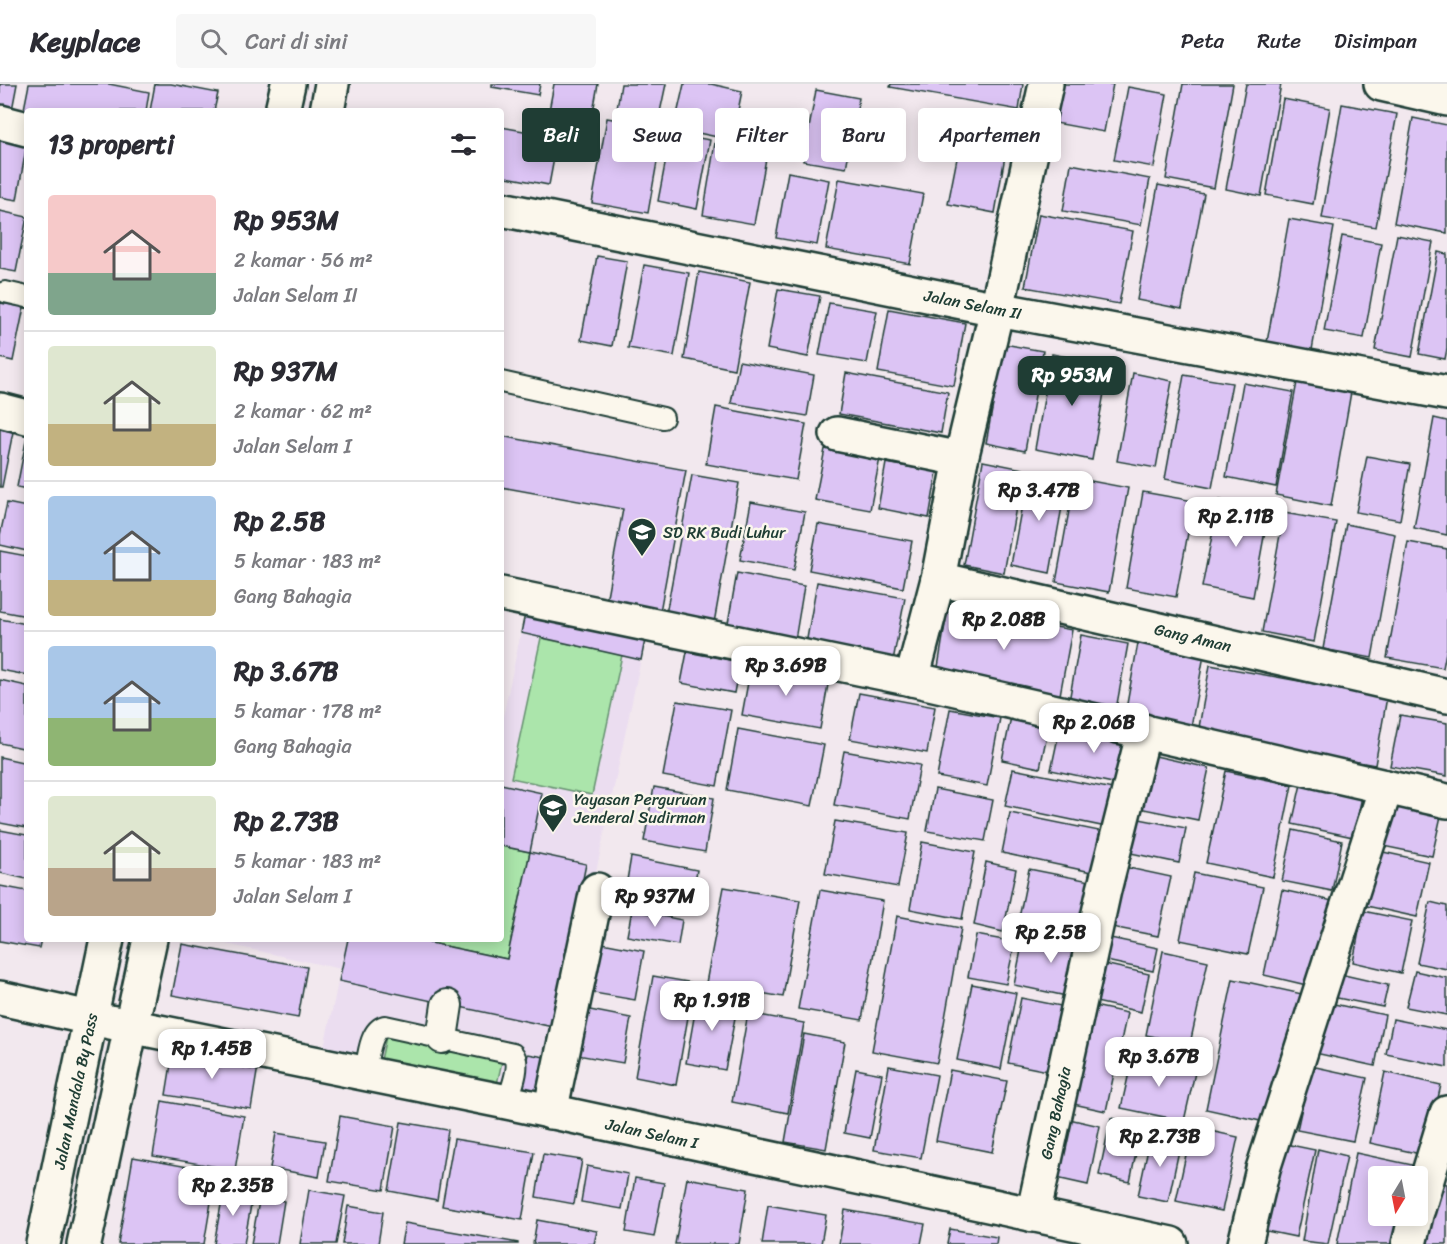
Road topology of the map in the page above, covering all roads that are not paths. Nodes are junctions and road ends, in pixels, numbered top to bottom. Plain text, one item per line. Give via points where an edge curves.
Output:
1 (288, 84) edge
2 (332, 84) edge
3 (1046, 84) edge
4 (1381, 84) edge
5 (1447, 99) edge
6 (283, 108) edge
7 (328, 108) edge
8 (0, 122) edge
9 (24, 128) edge
10 (504, 210) edge
11 (5, 292) dead end
12 (24, 296) edge
13 (997, 309) junction
14 (504, 383) edge
15 (1447, 393) edge
16 (0, 410) edge
17 (24, 416) edge
18 (663, 418) dead end
19 (837, 434) dead end
20 (961, 459) junction
21 (938, 579) junction
22 (504, 595) edge
23 (912, 679) junction
24 (1447, 696) edge
25 (1144, 731) junction
26 (1386, 787) junction
27 (1447, 801) edge
28 (597, 890) dead end
29 (106, 942) edge
30 (149, 942) edge
31 (0, 998) edge
32 (447, 1005) dead end
33 (90, 1018) junction
34 (131, 1027) junction
35 (442, 1038) junction
36 (364, 1073) junction
37 (507, 1102) junction
38 (550, 1112) junction
39 (1447, 1113) edge
40 (1428, 1176) edge
41 (1033, 1215) junction
42 (1413, 1226) edge
43 (43, 1244) edge
44 (84, 1244) edge
45 (1172, 1244) edge
46 (1245, 1244) edge
47 (1409, 1244) edge

1 - 6 street
2 - 7 street
3 - 13 street
4 - 5 street
8 - 9 street
10 - 13 street, Jalan Selam II
11 - 12 lane
13 - 15 street, Jalan Selam II
13 - 20 street
14 - 18 lane
16 - 17 street
19 - 20 street
20 - 21 street
21 - 23 street
21 - 24 street, Gang Aman
22 - 23 street
23 - 25 street
25 - 26 street
25 - 41 street, Gang Bahagia via 1104,890
26 - 27 street
26 - 46 street via 1263,1168
28 - 38 street
29 - 33 street, Jalan Mandala By Pass
30 - 34 street
31 - 33 street, Jalan Selam I
32 - 35 street
33 - 34 street, Jalan Selam I
33 - 43 street, Jalan Mandala By Pass
34 - 36 street, Jalan Selam I
34 - 44 street
35 - 36 lane via 380,1027 374,1033
35 - 37 lane via 513,1054 517,1065
36 - 37 street, Jalan Selam I
37 - 38 street, Jalan Selam I
38 - 41 street, Jalan Selam I
39 - 40 street
41 - 45 street, Jalan Selam I
42 - 47 street

